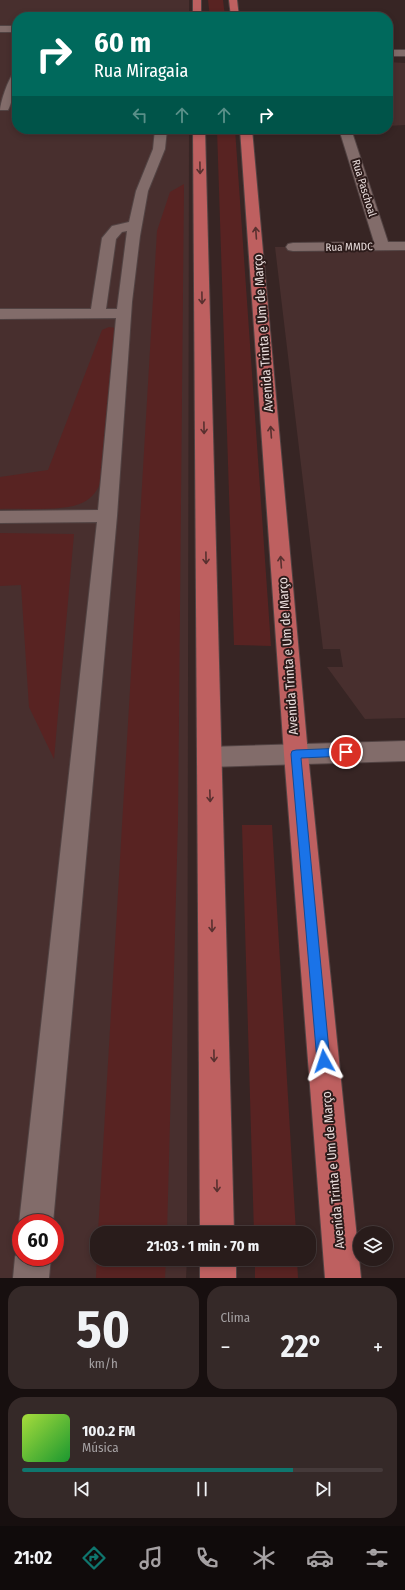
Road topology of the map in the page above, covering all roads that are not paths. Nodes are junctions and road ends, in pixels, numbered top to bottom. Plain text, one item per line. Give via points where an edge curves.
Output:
1 (197, 0) edge
2 (233, 0) edge
3 (197, 12) edge
4 (234, 12) edge
5 (0, 29) edge
6 (12, 29) edge
7 (393, 53) edge
8 (405, 53) edge
9 (12, 85) edge
10 (2, 108) edge
11 (160, 134) edge
12 (199, 134) edge
13 (246, 134) edge
14 (347, 134) edge
15 (135, 226) junction
16 (382, 246) junction
17 (405, 246) edge
18 (294, 247) dead end
19 (98, 313) junction
20 (0, 314) edge
21 (124, 314) junction
22 (107, 516) junction
23 (0, 517) edge
24 (405, 750) edge
25 (296, 754) junction
26 (209, 757) junction
27 (37, 1214) edge
28 (217, 1226) edge
29 (32, 1266) edge
30 (218, 1266) edge
31 (31, 1278) edge
32 (218, 1278) edge
33 (343, 1278) edge

1 - 3 main road
2 - 4 main road
5 - 6 street
7 - 8 street
9 - 10 street
11 - 15 street via 159,149 142,191
12 -> 26 main road
25 -> 13 main road, Avenida Trinta e Um de Março
14 - 16 street, Rua Paschoal
15 - 19 street via 117,229 108,238
15 - 21 street
16 - 17 street, Rua MMDC
16 - 18 street, Rua MMDC
19 - 20 street
19 - 21 street
21 - 22 street
22 - 23 street
22 - 27 street
24 - 25 street
25 - 26 street
25 - 33 main road, Avenida Trinta e Um de Março
26 -> 28 main road
29 - 31 street
30 - 32 main road

